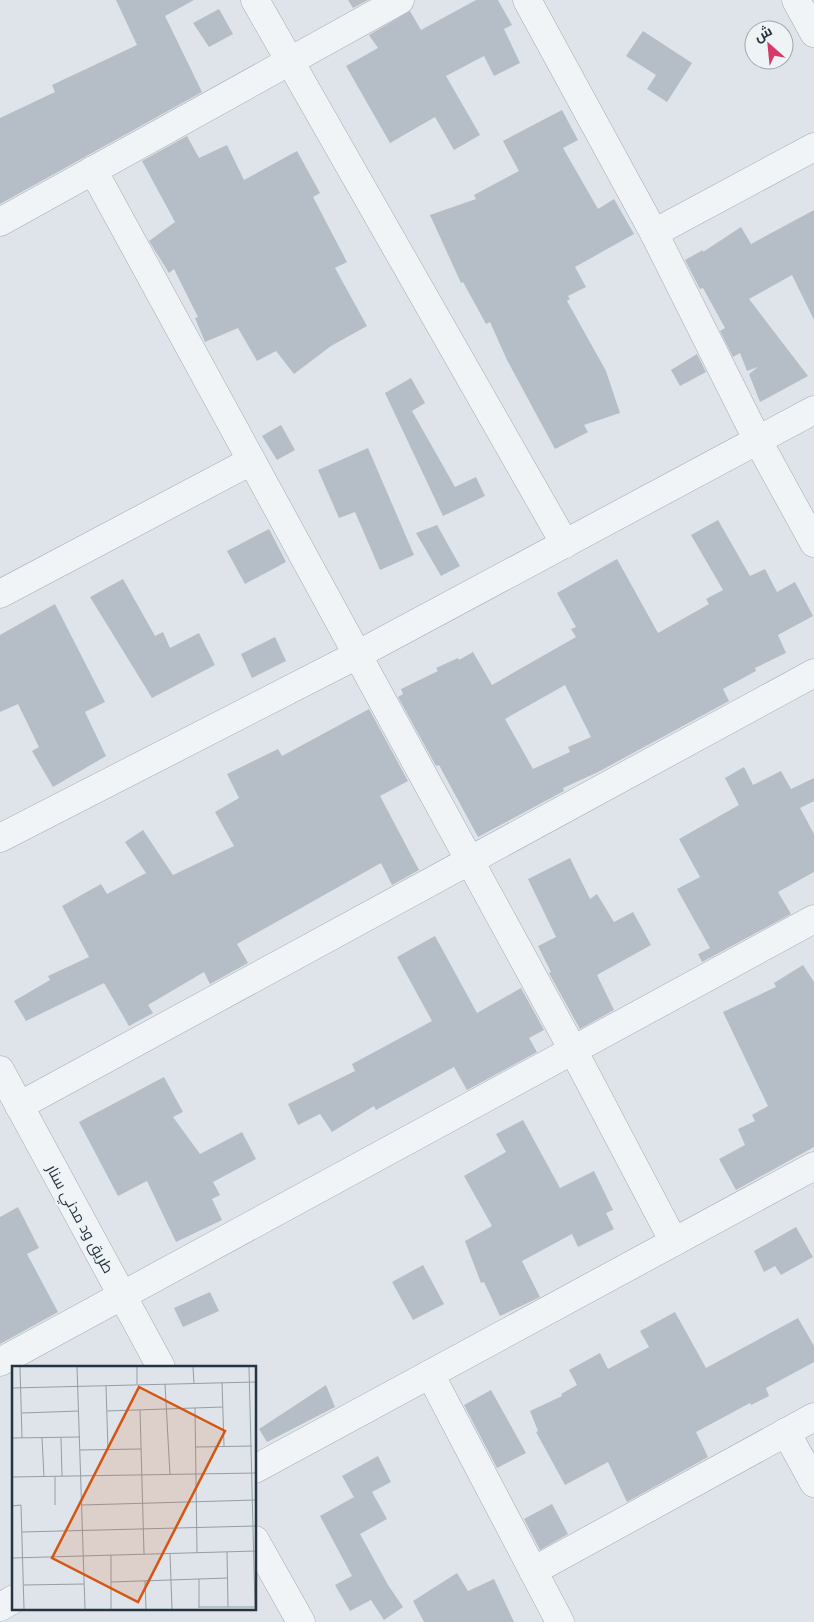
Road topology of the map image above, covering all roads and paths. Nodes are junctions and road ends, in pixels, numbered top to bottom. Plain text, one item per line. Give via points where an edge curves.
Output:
1 (255, 0) edge
2 (400, 0) edge
3 (527, 0) edge
4 (796, 0) edge
5 (814, 33) edge
6 (290, 60) junction
7 (814, 147) edge
8 (93, 170) junction
9 (0, 222) edge
10 (654, 233) junction
11 (814, 410) edge
12 (758, 441) junction
13 (251, 461) junction
14 (814, 543) edge
15 (565, 544) junction
16 (1, 592) edge
17 (357, 655) junction
18 (814, 673) edge
19 (0, 838) edge
20 (468, 861) junction
21 (814, 919) edge
22 (573, 1050) junction
23 (0, 1070) edge
24 (19, 1106) junction
25 (814, 1166) edge
26 (674, 1242) junction
27 (122, 1295) junction
28 (0, 1362) edge
29 (160, 1366) edge
30 (430, 1374) junction
31 (814, 1416) edge
32 (786, 1432) junction
33 (256, 1468) edge
34 (814, 1483) edge
35 (256, 1542) edge
36 (533, 1571) junction
37 (12, 1600) edge
38 (0, 1607) edge
39 (301, 1622) edge
40 (560, 1622) edge

1 - 6 street
2 - 6 street
3 - 10 street
4 - 5 street
6 - 8 street
6 - 15 street
7 - 10 street
8 - 9 street
8 - 13 street
10 - 12 street
11 - 12 street
12 - 14 street
12 - 15 street
13 - 16 street
13 - 17 street
15 - 17 street
17 - 19 street
17 - 20 street
18 - 20 street
20 - 22 street
20 - 24 street
21 - 22 street
22 - 26 street
22 - 27 street
23 - 24 street, طريق ود مدني سنار
24 - 27 street, طريق ود مدني سنار
25 - 26 street
26 - 30 street
27 - 28 street
27 - 29 street, طريق ود مدني سنار
30 - 33 street
30 - 36 street
31 - 32 street
32 - 34 street
32 - 36 street
35 - 39 street
36 - 40 street
37 - 38 street

